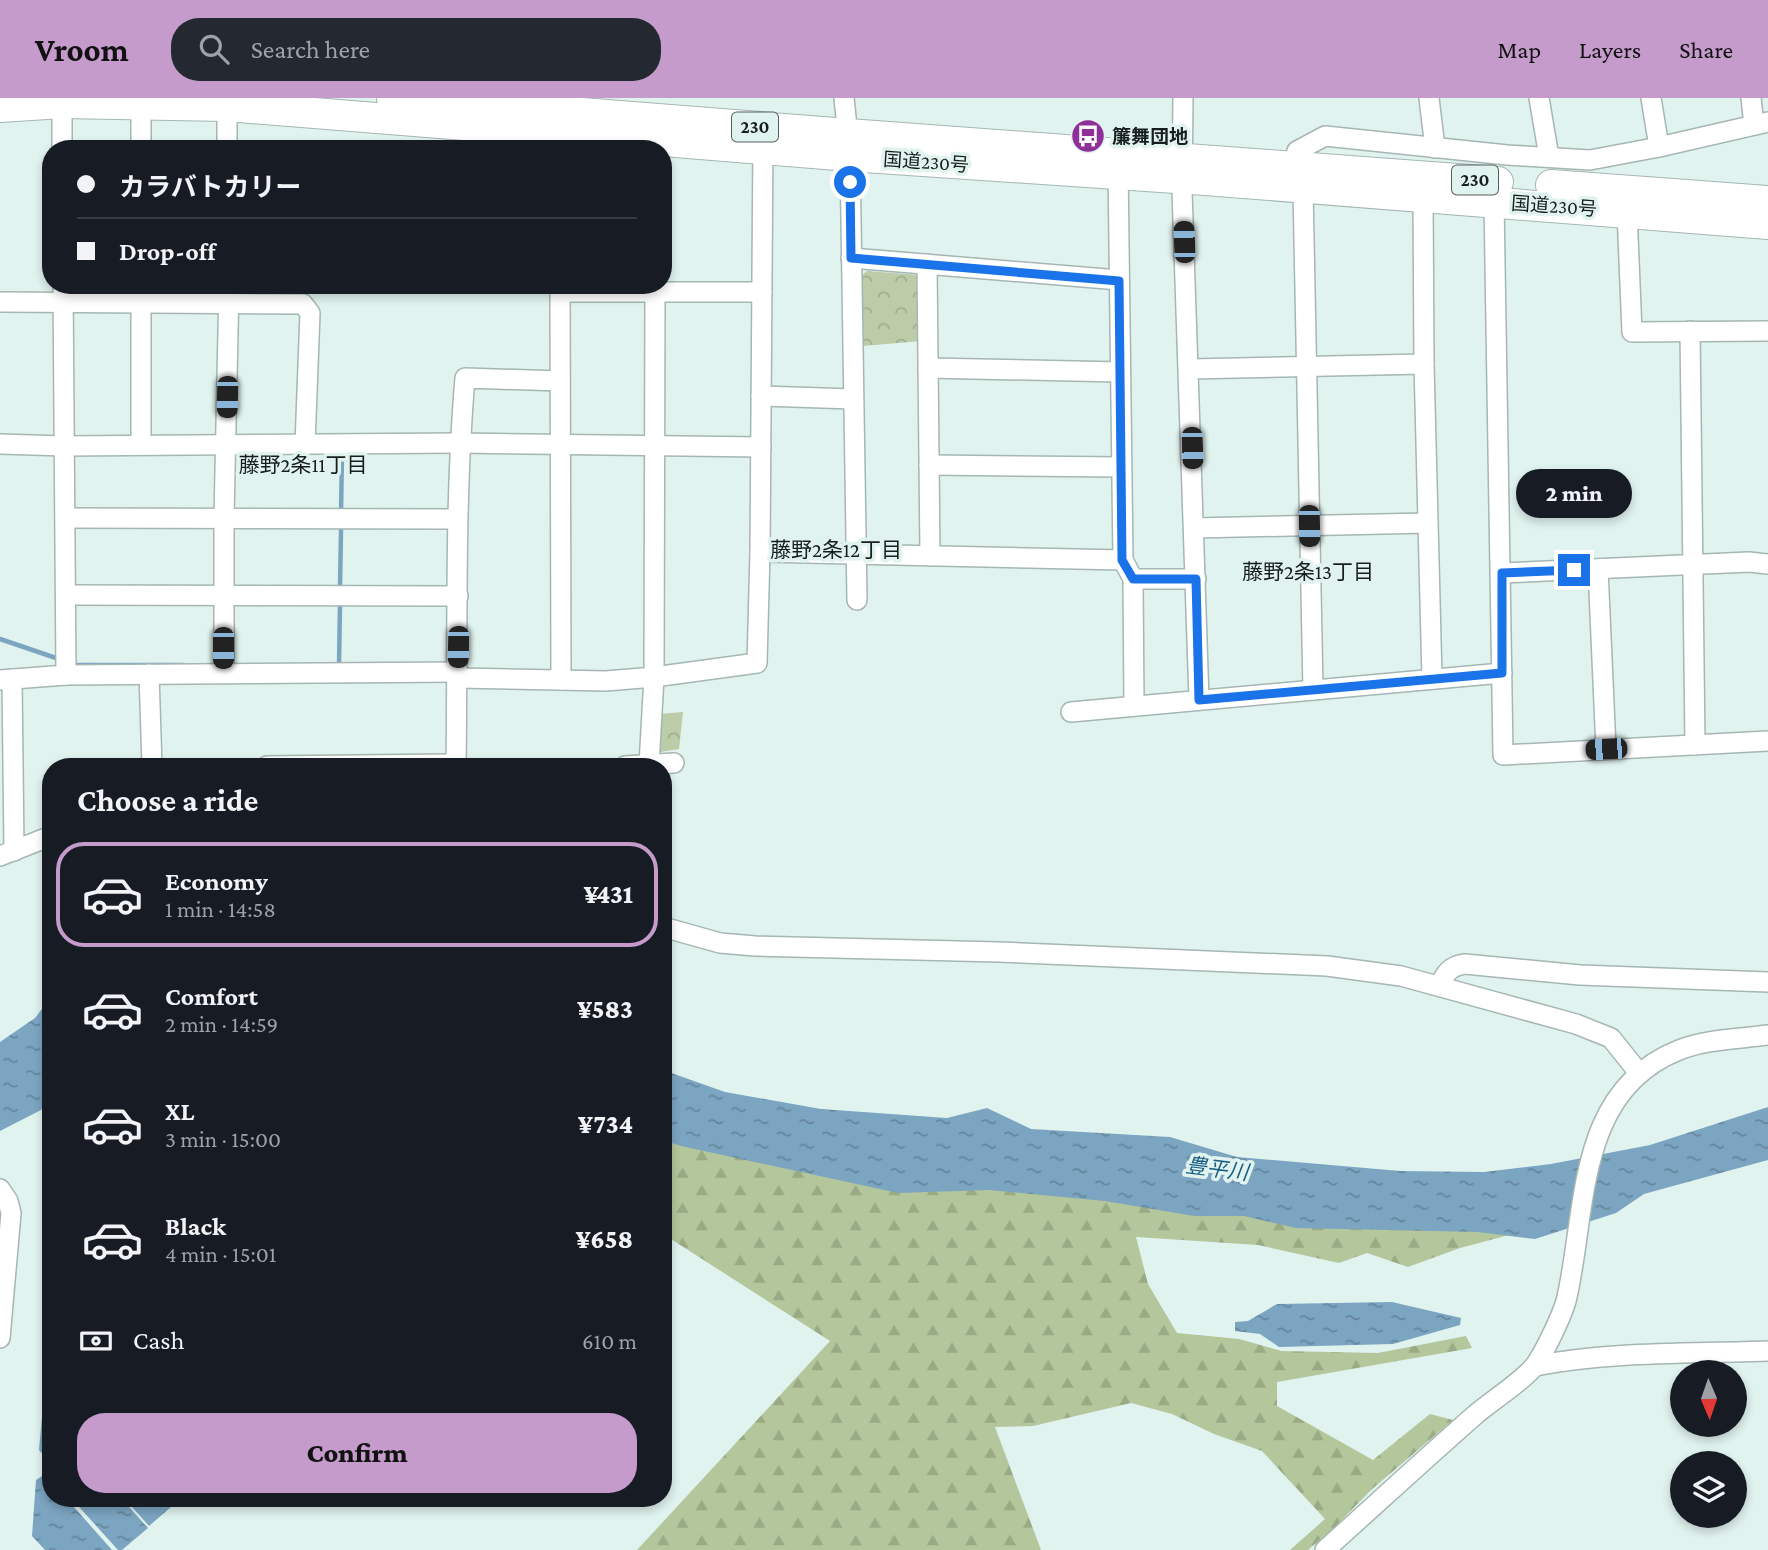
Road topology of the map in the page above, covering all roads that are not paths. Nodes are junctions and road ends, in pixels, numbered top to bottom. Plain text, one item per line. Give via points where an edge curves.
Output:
1 (392, 98) edge
2 (844, 98) edge
3 (1183, 98) edge
4 (1429, 98) edge
5 (1539, 98) edge
6 (1651, 98) edge
7 (1751, 98) edge
8 (227, 102) edge
9 (62, 103) junction
10 (141, 103) junction
11 (0, 107) edge
12 (1761, 124) edge
13 (559, 132) edge
14 (657, 136) edge
15 (763, 138) junction
16 (62, 140) edge
17 (141, 140) edge
18 (227, 140) edge
19 (849, 145) junction
20 (1659, 147) junction
21 (1434, 148) junction
22 (1549, 157) junction
23 (1118, 164) junction
24 (1183, 169) junction
25 (1294, 181) junction
26 (1423, 197) junction
27 (1768, 201) edge
28 (1494, 202) junction
29 (1628, 212) junction
30 (1768, 223) edge
31 (851, 258) junction
32 (928, 264) junction
33 (1119, 281) junction
34 (672, 289) edge
35 (762, 292) junction
36 (57, 294) edge
37 (64, 294) edge
38 (141, 294) edge
39 (229, 294) edge
40 (559, 294) edge
41 (655, 294) edge
42 (0, 302) edge
43 (1690, 331) junction
44 (1768, 331) edge
45 (1424, 364) junction
46 (1305, 367) junction
47 (928, 368) junction
48 (1190, 369) junction
49 (1120, 372) junction
50 (560, 381) junction
51 (761, 396) junction
52 (853, 399) junction
53 (459, 443) junction
54 (0, 444) edge
55 (226, 444) junction
56 (141, 445) junction
57 (305, 445) junction
58 (560, 445) junction
59 (65, 446) junction
60 (654, 446) junction
61 (761, 447) junction
62 (929, 465) junction
63 (1121, 467) junction
64 (65, 518) junction
65 (224, 518) junction
66 (457, 519) junction
67 (1428, 523) junction
68 (1309, 526) junction
69 (1194, 527) junction
70 (760, 552) junction
71 (855, 554) junction
72 (930, 556) junction
73 (1122, 560) junction
74 (1768, 564) edge
75 (1694, 565) junction
76 (1598, 569) junction
77 (1502, 573) junction
78 (1133, 579) junction
79 (1196, 579) junction
80 (66, 595) junction
81 (223, 596) junction
82 (458, 596) junction
83 (857, 600) dead end
84 (223, 673) junction
85 (1502, 673) junction
86 (149, 674) junction
87 (66, 675) junction
88 (458, 675) junction
89 (654, 677) junction
90 (1432, 679) junction
91 (6, 680) edge
92 (561, 680) junction
93 (1312, 690) junction
94 (1199, 700) junction
95 (1134, 706) junction
96 (1071, 712) dead end
97 (1768, 741) edge
98 (1695, 745) junction
99 (1606, 749) junction
100 (152, 758) edge
101 (455, 758) edge
102 (649, 758) edge
103 (42, 839) edge
104 (7, 853) edge
105 (672, 930) edge
106 (1768, 982) edge
107 (1440, 986) junction
108 (1768, 1035) edge
109 (1639, 1073) junction
110 (0, 1189) edge
111 (0, 1338) edge
112 (1768, 1352) edge
113 (1535, 1366) junction
114 (1325, 1550) edge

1 - 13 highway, 国道230号 / 230
2 - 19 street
3 - 24 street
4 - 21 street
5 - 22 street
6 - 20 street
7 - 12 street
8 - 10 highway, 国道230号 / 230
8 - 13 highway, 国道230号 / 230
8 - 18 street
9 - 10 highway, 国道230号 / 230
9 - 11 highway, 国道230号 / 230
9 - 16 street
10 - 17 street
12 - 20 street
13 - 14 highway, 国道230号 / 230
14 - 15 highway, 国道230号 / 230
15 - 19 highway, 国道230号 / 230
15 - 35 street
19 - 23 highway, 国道230号 / 230
19 - 31 street
20 - 22 street via 1590,160
21 - 22 street
21 - 25 street via 1325,136 1297,151
23 - 24 highway, 国道230号 / 230
23 - 33 street
24 - 25 highway, 国道230号 / 230
24 - 48 street
25 - 26 highway, 国道230号 / 230
25 - 27 highway, 国道230号 / 230
25 - 46 street
26 - 28 highway, 国道230号 / 230
26 - 45 street
28 - 29 highway, 国道230号 / 230
28 - 77 street
29 - 30 highway, 国道230号 / 230
29 - 43 street via 1632,331
31 - 32 street
31 - 52 street
32 - 33 street
32 - 47 street
33 - 49 street
34 - 35 street
35 - 51 street
36 - 42 street
37 - 59 street
38 - 39 street
38 - 56 street
39 - 55 street
39 - 57 street via 303,304 310,313
40 - 50 street
41 - 60 street
43 - 44 street
43 - 75 street
45 - 46 street
45 - 67 street
46 - 48 street
46 - 68 street
47 - 49 street
47 - 62 street
48 - 69 street
49 - 63 street
50 - 53 street via 465,378
50 - 58 street
51 - 52 street
51 - 61 street
52 - 71 street
53 - 57 street
53 - 58 street
53 - 66 street
54 - 59 street
55 - 56 street
55 - 57 street
55 - 65 street
56 - 59 street
58 - 60 street
58 - 92 street
59 - 64 street
60 - 61 street
60 - 89 street
61 - 70 street
62 - 63 street
62 - 72 street
63 - 73 street
64 - 65 street
64 - 80 street
65 - 66 street
65 - 81 street
66 - 82 street
67 - 68 street
67 - 90 street
68 - 69 street
68 - 93 street
69 - 79 street
70 - 71 street
70 - 89 street via 757,663
71 - 72 street
71 - 83 street
72 - 73 street
73 - 78 street
74 - 75 street
75 - 76 street
75 - 98 street
76 - 77 street
76 - 99 street
77 - 85 street
78 - 79 street
78 - 95 street
79 - 94 street
80 - 81 street
80 - 87 street
81 - 82 street
81 - 84 street
82 - 88 street
84 - 86 street
84 - 88 street
85 - 90 street
85 - 99 street via 1503,755
86 - 87 street
86 - 100 street
87 - 91 street
88 - 92 street
88 - 101 street
89 - 92 street
89 - 102 street
90 - 93 street
91 - 104 street
93 - 94 street
94 - 95 street
95 - 96 street
97 - 98 street
98 - 99 street
103 - 104 street
105 - 107 street via 720,943 755,946 1327,966
106 - 107 street via 1580,975 1465,964 1453,966
107 - 109 street via 1611,1038
108 - 109 street via 1681,1049
109 - 113 street via 1609,1112 1591,1154 1567,1300
110 - 111 street via 11,1213
112 - 113 street via 1575,1358
113 - 114 street

